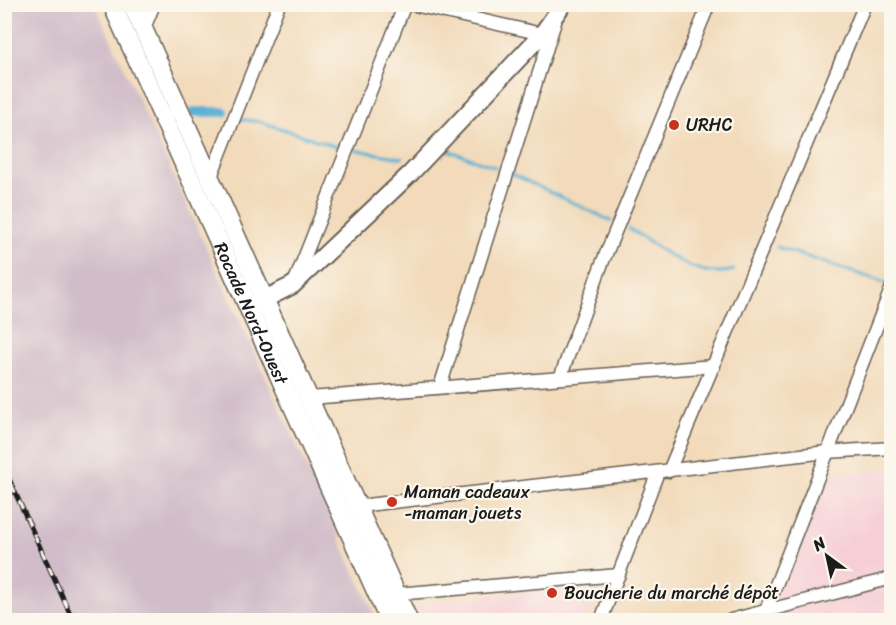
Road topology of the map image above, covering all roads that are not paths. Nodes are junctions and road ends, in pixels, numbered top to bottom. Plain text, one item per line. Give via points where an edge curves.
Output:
1 (112, 4) edge
2 (132, 4) edge
3 (154, 4) edge
4 (279, 4) edge
5 (405, 4) edge
6 (410, 4) edge
7 (709, 4) edge
8 (865, 4) edge
9 (560, 8) edge
10 (143, 30) junction
11 (542, 34) junction
12 (210, 179) junction
13 (293, 285) junction
14 (891, 288) edge
15 (257, 303) junction
16 (714, 366) junction
17 (560, 378) junction
18 (440, 387) junction
19 (310, 398) junction
20 (891, 448) edge
21 (827, 452) junction
22 (663, 472) junction
23 (358, 506) junction
24 (619, 575) junction
25 (891, 578) edge
26 (396, 594) junction
27 (765, 613) junction
28 (389, 621) edge
29 (408, 621) edge
30 (601, 621) edge
31 (731, 621) edge

1 - 15 main road, Rocade Nord-Ouest
2 - 10 main road, Rocade Nord-Ouest
3 - 10 street
4 - 12 street
5 - 13 street
6 - 11 street
7 - 17 street via 601,266
8 - 16 street
9 - 11 street
9 - 18 street
10 - 12 main road, Rocade Nord-Ouest
11 - 13 street via 452,132
12 - 15 main road, Rocade Nord-Ouest
13 - 15 street
14 - 21 street
15 - 19 main road, Rocade Nord-Ouest
15 - 28 main road, Rocade Nord-Ouest
16 - 17 street
16 - 22 street
17 - 18 street
18 - 19 street
19 - 23 main road, Rocade Nord-Ouest
20 - 21 street
21 - 22 street
21 - 27 street
22 - 23 street
22 - 24 street
23 - 26 main road, Rocade Nord-Ouest
24 - 26 street
24 - 30 street
25 - 27 street
26 - 29 main road, Rocade Nord-Ouest
27 - 31 street

